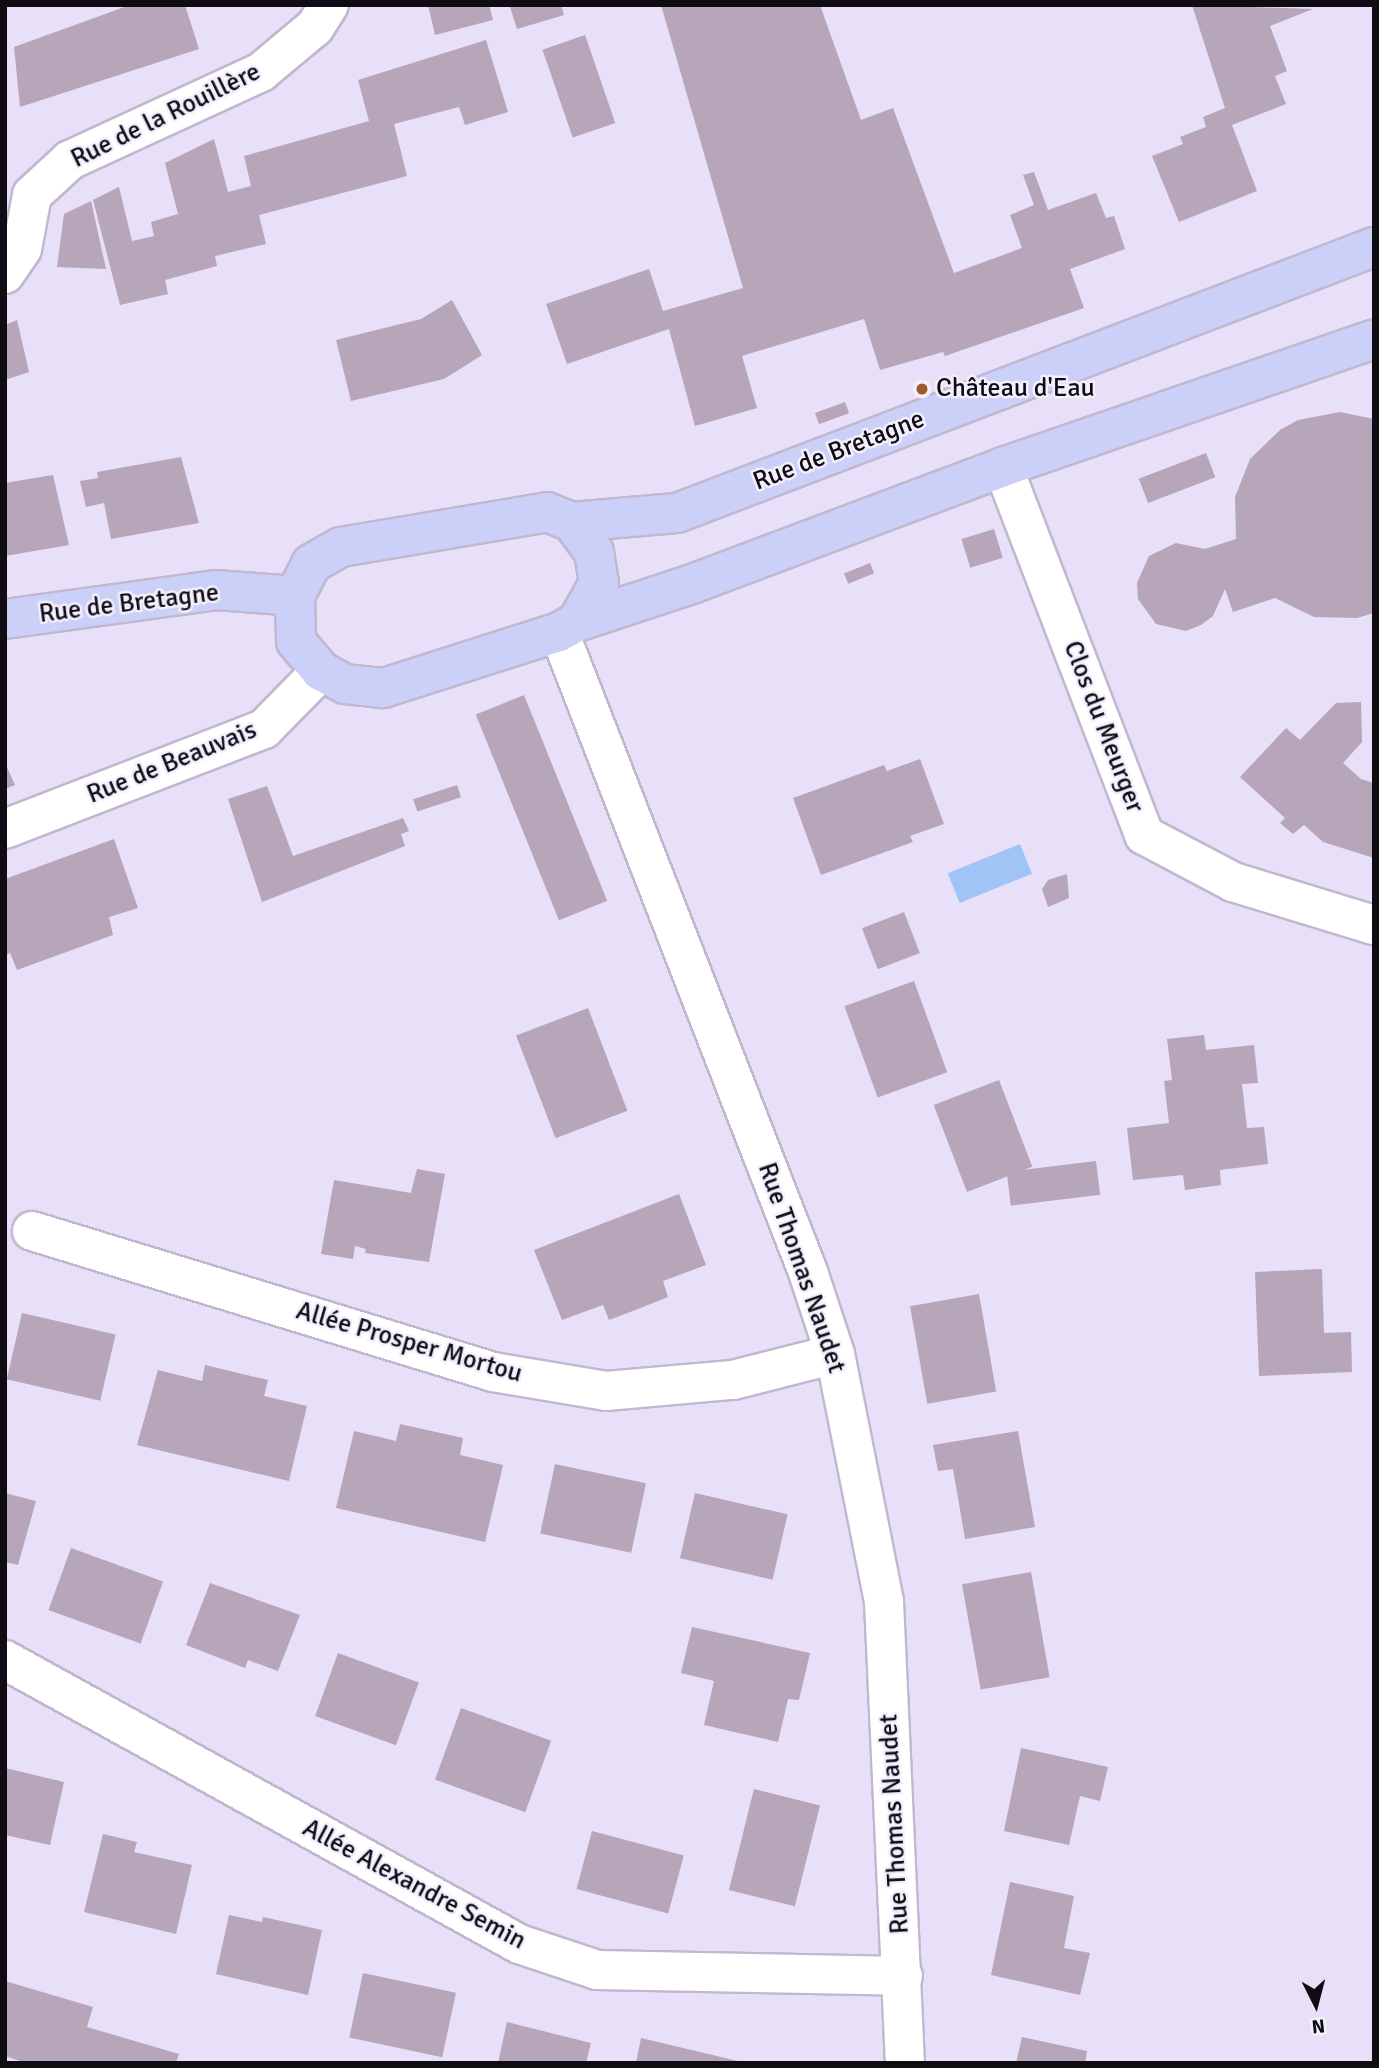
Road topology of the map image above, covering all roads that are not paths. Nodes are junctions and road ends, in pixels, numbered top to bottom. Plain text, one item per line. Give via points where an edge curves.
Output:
1 (329, 5) edge
2 (1374, 247) edge
3 (5, 274) edge
4 (1374, 339) edge
5 (1003, 467) junction
6 (572, 522) junction
7 (295, 596) junction
8 (5, 620) edge
9 (568, 627) junction
10 (321, 671) junction
11 (5, 828) edge
12 (1374, 925) edge
13 (32, 1231) dead end
14 (835, 1354) junction
15 (5, 1660) edge
16 (903, 1976) junction
17 (905, 2063) edge

1 - 3 street, Rue de la Rouillère via 315,27 261,72 70,160 32,195 22,248
2 - 6 main road, Rue de Bretagne via 677,513
4 - 5 main road, Rue de Bretagne
5 - 9 main road, Rue de Bretagne
5 - 12 street, Clos du Meurger via 1144,835 1233,882
6 - 7 main road, Rue de Bretagne via 547,512 341,547 311,564
6 - 9 main road via 594,552 599,583
7 - 8 main road, Rue de Bretagne via 216,590
7 - 10 main road, Rue de Bretagne via 296,641
9 - 10 main road, Rue de Bretagne via 383,688 345,684
9 - 14 street, Rue Thomas Naudet
10 - 11 street, Rue de Beauvais via 264,729
13 - 14 street, Allée Prosper Mortou via 493,1372 606,1391 733,1380
14 - 16 street, Rue Thomas Naudet via 884,1602
15 - 16 street, Allée Alexandre Semin via 519,1944 597,1970
16 - 17 street, Rue Thomas Naudet

